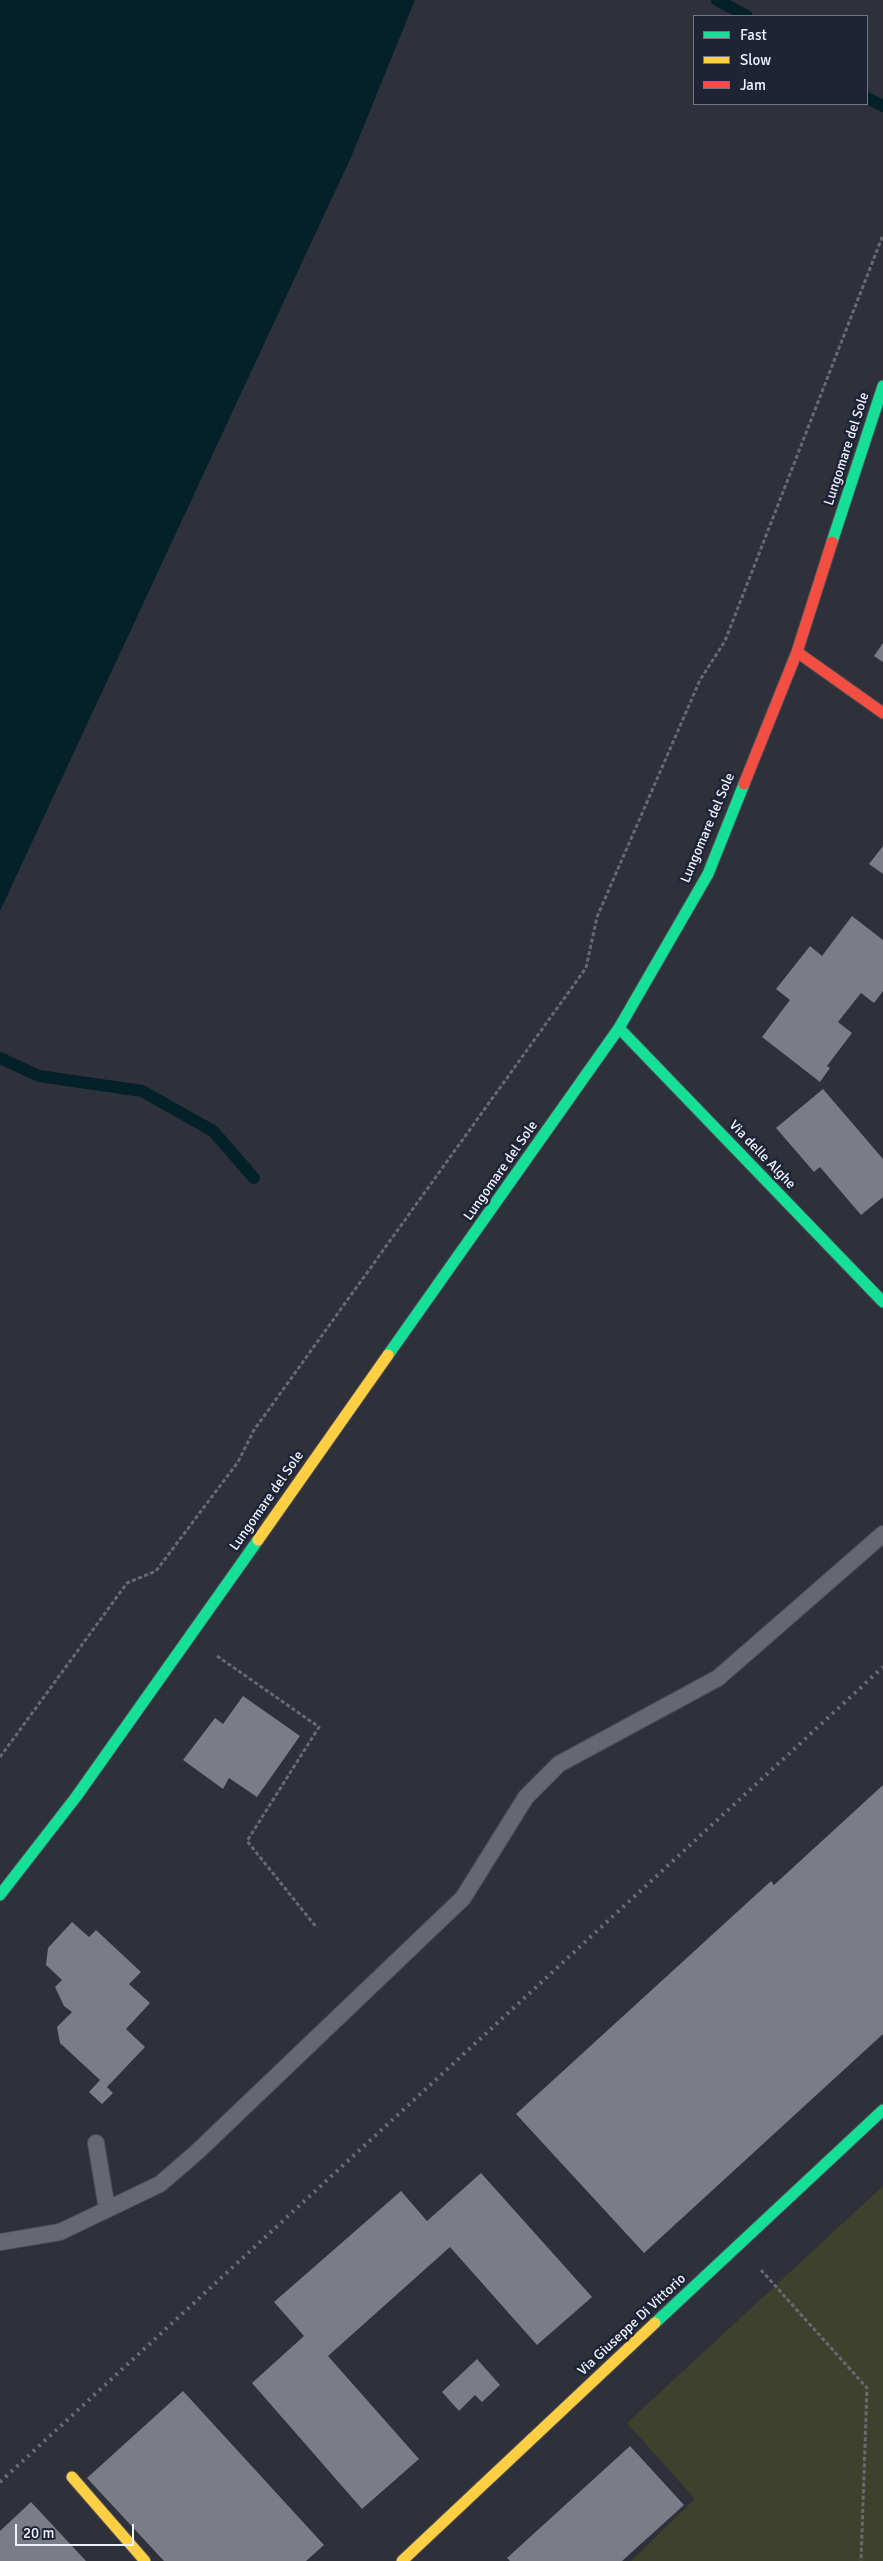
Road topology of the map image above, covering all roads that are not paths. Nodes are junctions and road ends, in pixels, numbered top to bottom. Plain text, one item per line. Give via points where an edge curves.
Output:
1 (883, 386) edge
2 (797, 652) junction
3 (883, 713) edge
4 (619, 1028) junction
5 (883, 1302) edge
6 (883, 1534) edge
7 (0, 1895) edge
8 (883, 2110) edge
9 (96, 2142) dead end
10 (107, 2209) junction
11 (0, 2242) edge
12 (72, 2477) dead end
13 (145, 2561) edge
14 (402, 2561) edge

1 - 2 street, Lungomare del Sole
2 - 3 street
2 - 4 street, Lungomare del Sole via 708,874
4 - 5 street, Via delle Alghe
4 - 7 street, Lungomare del Sole via 76,1797
6 - 10 lane via 718,1678 559,1764 526,1797 463,1898 197,2152 160,2184
8 - 14 street, Via Giuseppe Di Vittorio
9 - 10 lane
10 - 11 lane via 60,2232
12 - 13 street

